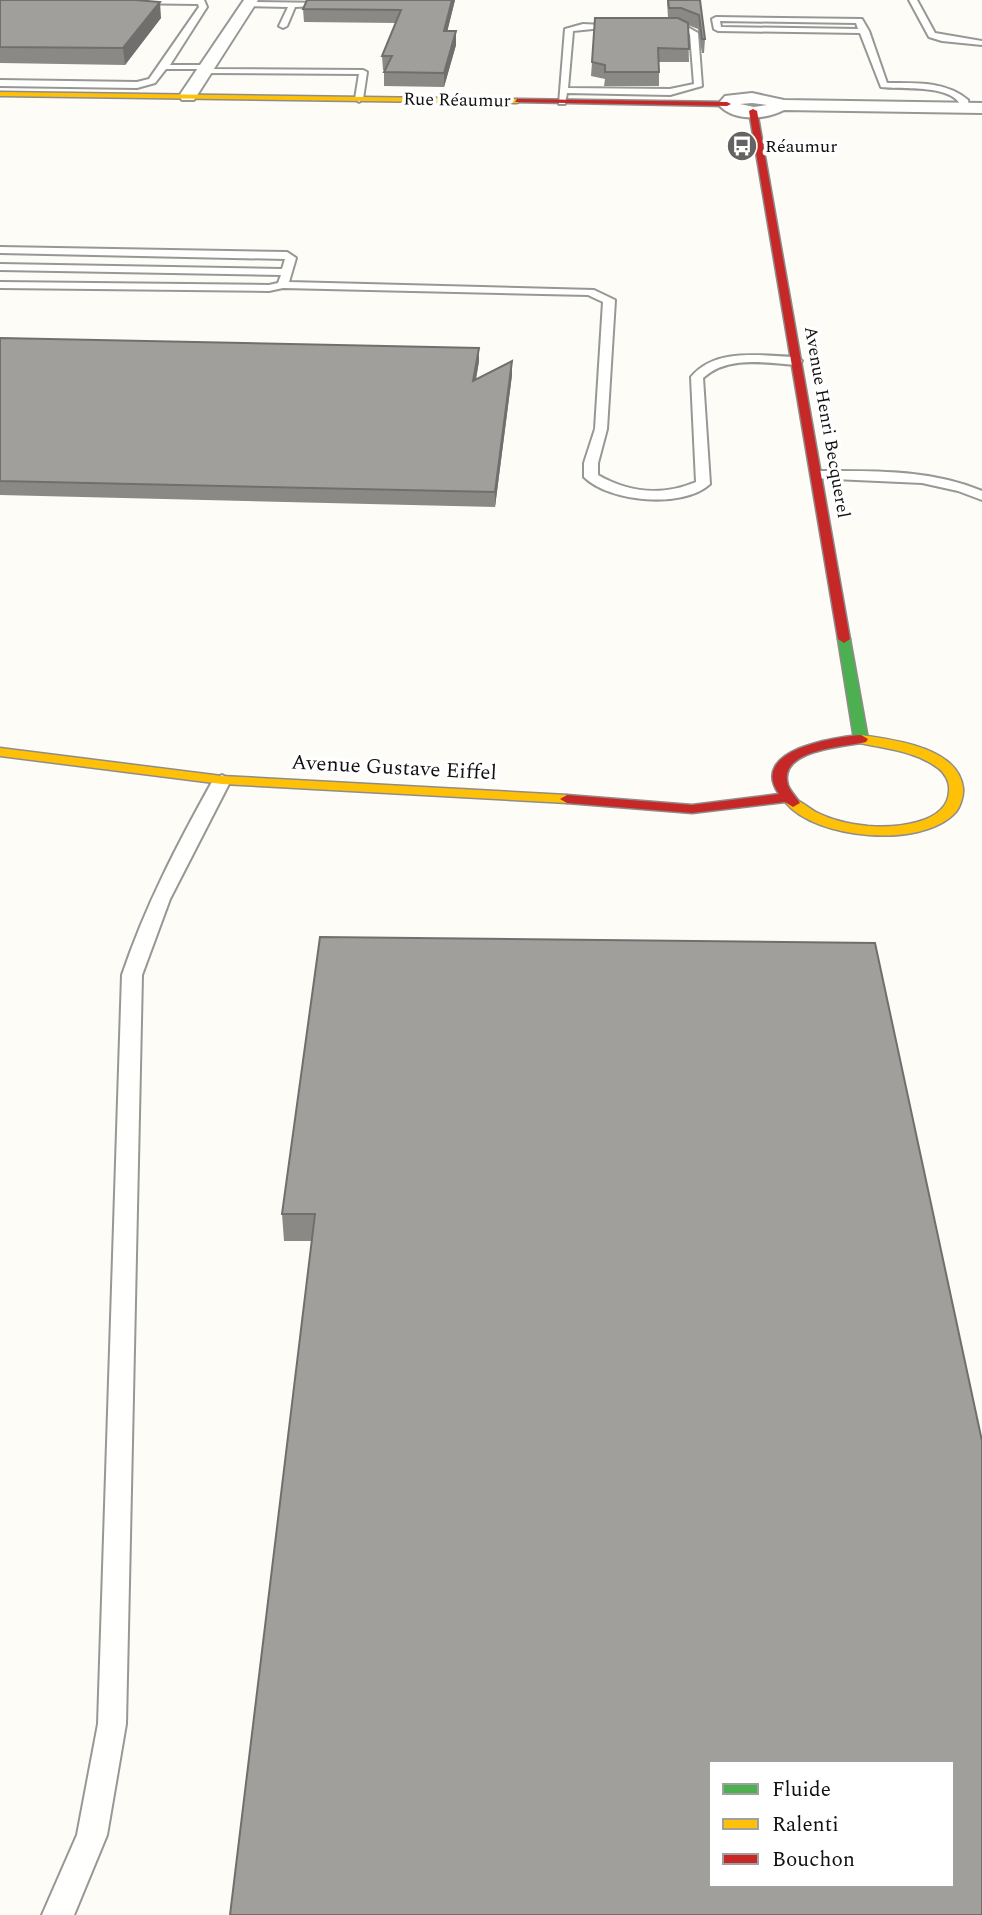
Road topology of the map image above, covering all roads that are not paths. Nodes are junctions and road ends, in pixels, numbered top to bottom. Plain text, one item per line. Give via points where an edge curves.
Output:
1 (913, 0) edge
2 (116, 1) edge
3 (250, 2) edge
4 (293, 4) junction
5 (346, 5) edge
6 (283, 26) dead end
7 (624, 26) edge
8 (651, 26) edge
9 (864, 31) junction
10 (982, 43) edge
11 (164, 67) junction
12 (205, 69) junction
13 (0, 83) edge
14 (0, 94) edge
15 (188, 96) junction
16 (563, 96) junction
17 (359, 99) junction
18 (727, 104) junction
19 (780, 105) junction
20 (973, 108) edge
21 (753, 111) junction
22 (0, 250) edge
23 (0, 267) edge
24 (287, 272) junction
25 (0, 285) edge
26 (283, 285) junction
27 (796, 361) junction
28 (817, 475) junction
29 (982, 496) edge
30 (861, 739) junction
31 (0, 752) edge
32 (222, 780) junction
33 (787, 797) junction
34 (58, 1915) edge

1 - 10 lane via 932,35
2 - 11 lane via 201,2 203,7
3 - 4 lane
3 - 12 street
4 - 5 lane
4 - 6 lane
7 - 16 lane via 569,29
8 - 16 lane via 679,26 694,33 698,86 670,92
9 - 9 lane via 718,29 716,19 859,22
9 - 20 lane via 884,85 957,95
11 - 12 lane
11 - 13 lane via 152,81 137,85
12 - 15 street
12 - 17 lane via 363,72
14 - 15 street, Rue Réaumur
15 - 17 street, Rue Réaumur
16 - 17 street, Rue Réaumur
16 - 18 street, Rue Réaumur
18 - 19 street, Rue Réaumur via 752,98
18 - 21 street, Rue Réaumur
19 - 20 street, Rue Réaumur
19 - 21 street, Rue Réaumur
21 - 27 street, Avenue Henri Becquerel
22 - 24 lane via 287,255 291,258
23 - 24 lane
24 - 26 lane
25 - 26 lane
26 - 27 lane via 590,292 609,300 601,429 591,477 619,492 669,495 703,484 698,377 706,366 734,360
27 - 28 street, Avenue Henri Becquerel
28 - 29 lane via 897,476 964,487
28 - 30 street, Avenue Henri Becquerel
30 - 33 street via 835,740 792,755 782,768 780,782
30 - 33 street via 887,741 921,752 963,780 951,809 935,821 911,828 854,829 826,822
31 - 32 street, Avenue Gustave Eiffel
32 - 33 street, Avenue Gustave Eiffel via 692,809
32 - 34 lane via 170,876 132,975 112,1724 92,1835

